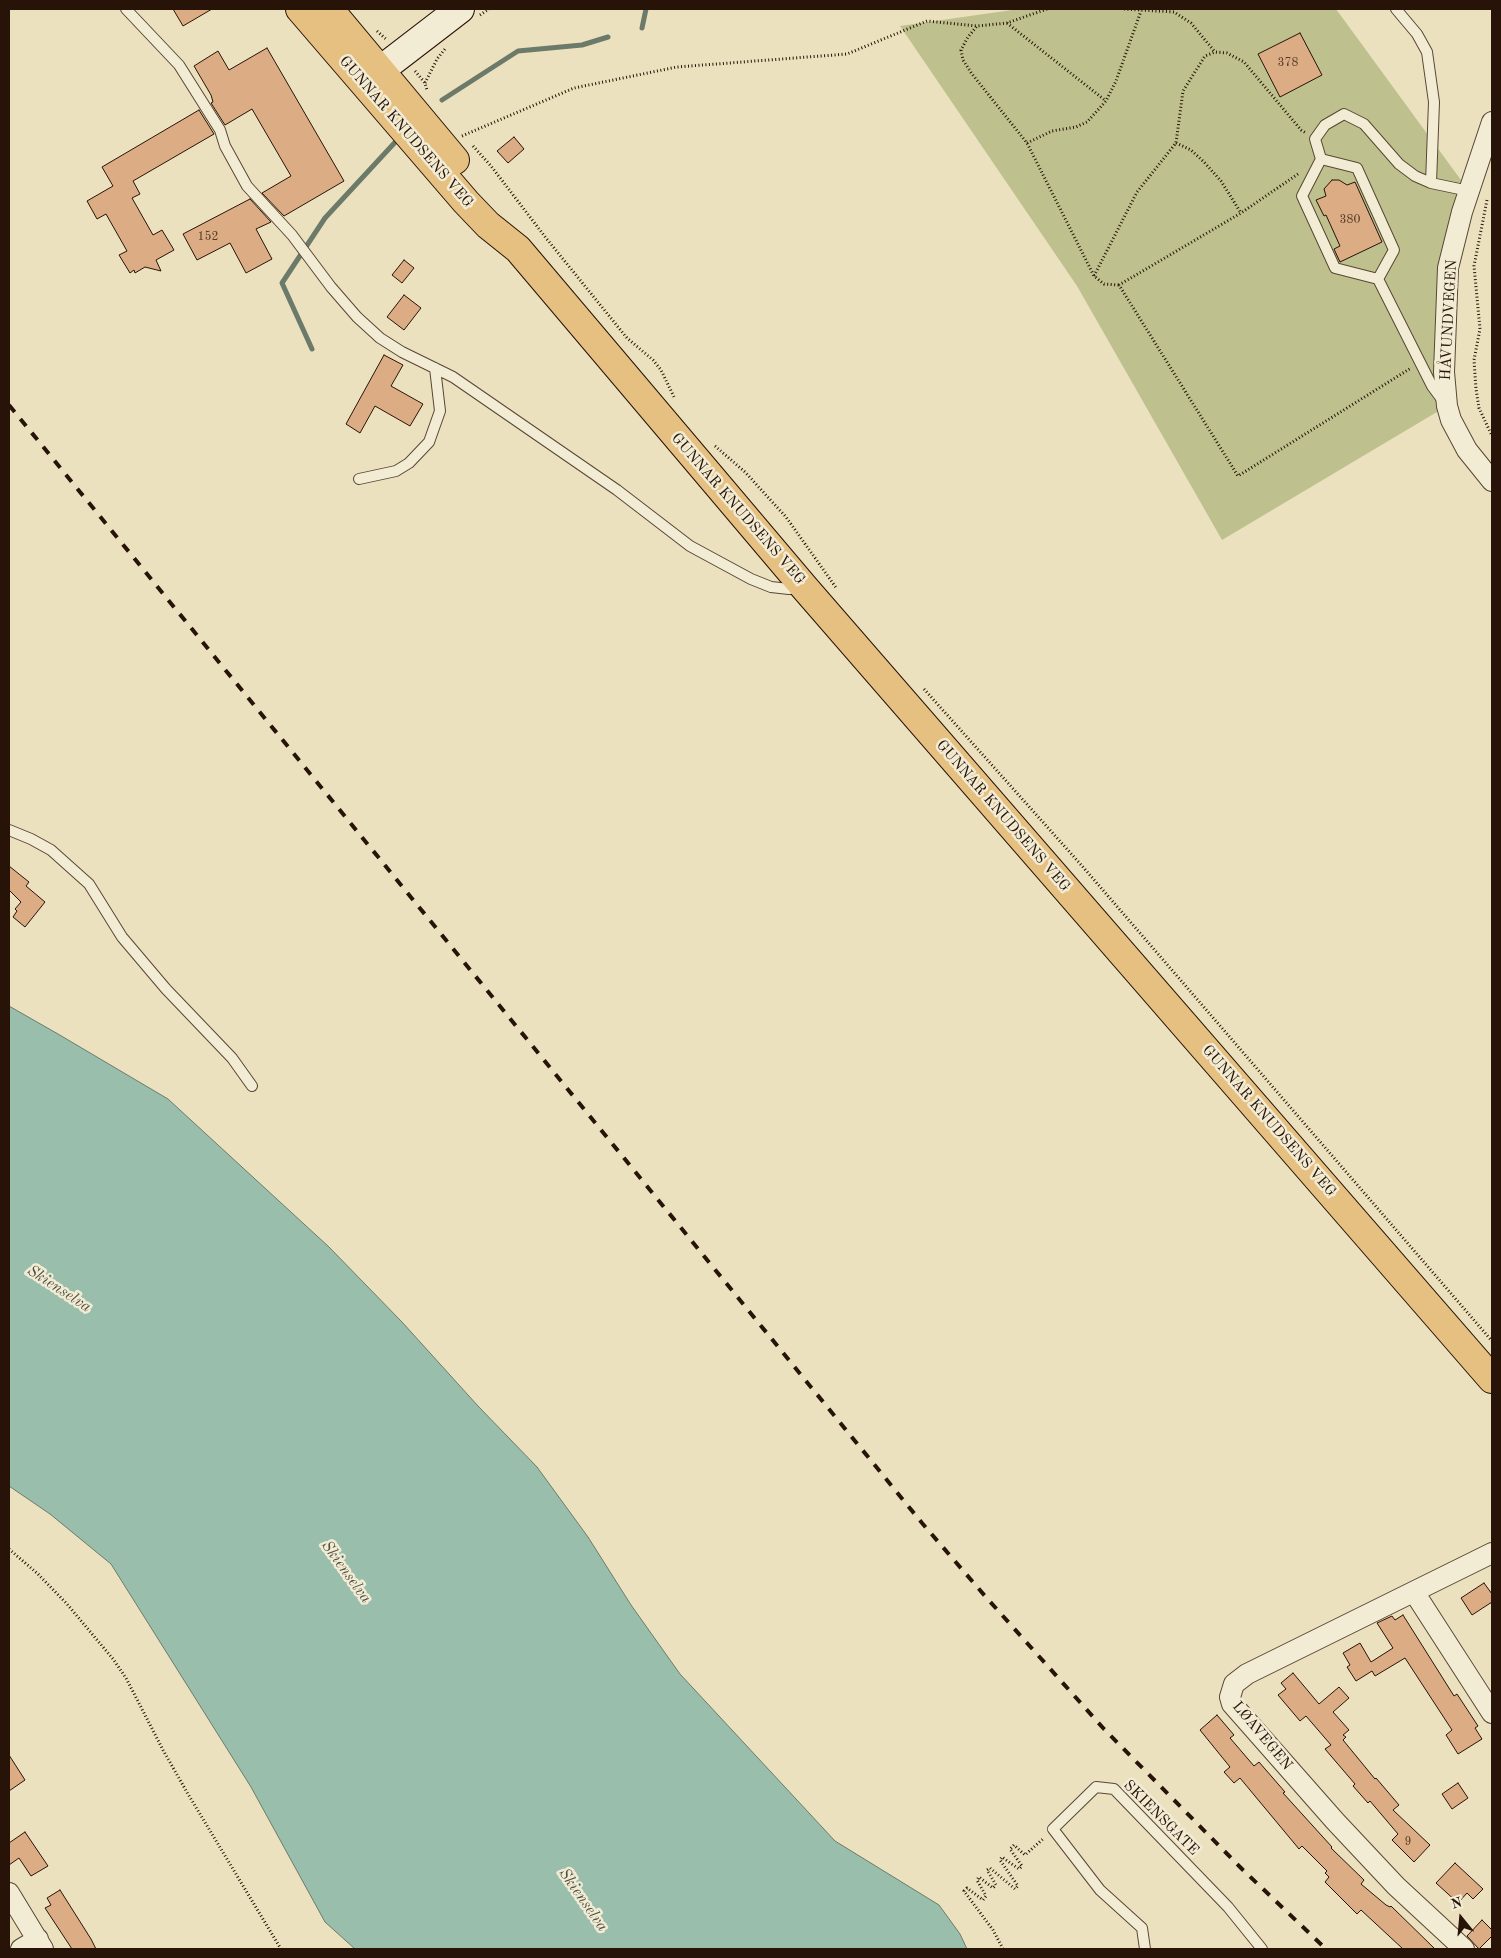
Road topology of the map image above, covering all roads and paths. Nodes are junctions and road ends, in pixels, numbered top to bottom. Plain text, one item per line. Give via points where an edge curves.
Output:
1 (126, 9) edge
2 (300, 9) edge
3 (329, 9) edge
4 (460, 9) edge
5 (1047, 9) edge
6 (1124, 9) edge
7 (1396, 9) edge
8 (1141, 11) junction
9 (1007, 23) junction
10 (371, 25) dead end
11 (977, 26) junction
12 (1215, 52) junction
13 (382, 69) junction
14 (428, 96) dead end
15 (1106, 101) junction
16 (1492, 122) edge
17 (455, 132) dead end
18 (461, 136) junction
19 (1315, 139) junction
20 (1027, 143) junction
21 (1176, 143) junction
22 (1321, 159) junction
23 (1431, 182) junction
24 (1479, 192) junction
25 (1241, 213) junction
26 (1094, 276) junction
27 (1378, 279) junction
28 (1120, 285) junction
29 (1420, 362) junction
30 (435, 368) junction
31 (678, 404) dead end
32 (1446, 406) junction
33 (1492, 436) edge
34 (711, 442) dead end
35 (359, 479) dead end
36 (1492, 481) edge
37 (804, 586) junction
38 (841, 594) dead end
39 (920, 685) dead end
40 (9, 830) edge
41 (252, 1086) dead end
42 (1492, 1341) edge
43 (1492, 1379) edge
44 (9, 1549) edge
45 (1492, 1553) edge
46 (1414, 1592) junction
47 (1490, 1705) edge
48 (1054, 1829) junction
49 (9, 1893) edge
50 (41, 1944) edge
51 (21, 1949) edge
52 (281, 1949) edge
53 (1003, 1949) edge
54 (1145, 1949) edge
55 (1262, 1949) edge
56 (1464, 1949) edge

1 - 30 lane via 179,65 220,130 247,186 292,235 356,317 380,338
2 - 13 main road, GUNNAR KNUDSENS VEG
3 - 13 main road, GUNNAR KNUDSENS VEG
4 - 13 main road
5 - 9 path
6 - 8 path
7 - 23 lane via 1427,52 1434,102
8 - 12 path via 1174,12 1191,22
8 - 15 path
9 - 11 path
9 - 15 path
10 - 13 path
11 - 18 path via 927,21 847,54 677,67 574,88
11 - 20 path via 961,50 963,60
12 - 19 path via 1227,53 1244,62 1302,130
12 - 21 path via 1205,56 1183,92
13 - 14 path via 425,83
13 - 37 main road, GUNNAR KNUDSENS VEG via 498,214 518,250
15 - 20 path via 1087,122 1052,131
16 - 24 street, HÅVUNDVEGEN
17 - 18 path
18 - 31 path via 492,166 626,338 653,360
19 - 22 lane
19 - 23 lane via 1325,125 1344,114 1364,124 1399,164 1415,176
20 - 26 path
21 - 25 path via 1191,150 1204,162 1221,181
21 - 26 path via 1137,192
22 - 25 path
22 - 27 lane via 1357,168 1394,250
22 - 27 lane via 1302,196 1335,268
23 - 24 lane
24 - 32 street, HÅVUNDVEGEN via 1448,268
24 - 33 path via 1474,266 1480,329 1474,360 1480,408
25 - 28 path
26 - 28 path via 1104,284
27 - 29 lane
28 - 29 path via 1238,476
29 - 32 lane
30 - 35 lane via 440,411 429,442 396,472
30 - 37 lane via 574,460 690,546 770,587 789,589
32 - 36 street, HÅVUNDVEGEN via 1458,436
34 - 38 path via 745,472 786,517
37 - 43 main road, GUNNAR KNUDSENS VEG
39 - 42 path via 1083,867
40 - 41 lane via 51,850 89,884 122,937 232,1058
44 - 52 path via 67,1604 126,1678 163,1750
45 - 46 street, LØAVEGEN
46 - 47 street
46 - 56 street, LØAVEGEN via 1247,1674 1234,1684 1230,1697 1232,1704 1335,1822 1396,1886
48 - 53 path via 1025,1855 1014,1845 1010,1849 1022,1866 1019,1870 1002,1857 1000,1860 1018,1886 1015,1889 990,1868 987,1870 996,1885 994,1888 979,1877 977,1880 986,1896 983,1900 967,1888 964,1891
48 - 54 lane via 1100,1890 1142,1928
48 - 55 lane, SKIENSGATE via 1096,1787 1114,1789 1228,1907
49 - 50 street
50 - 51 street

